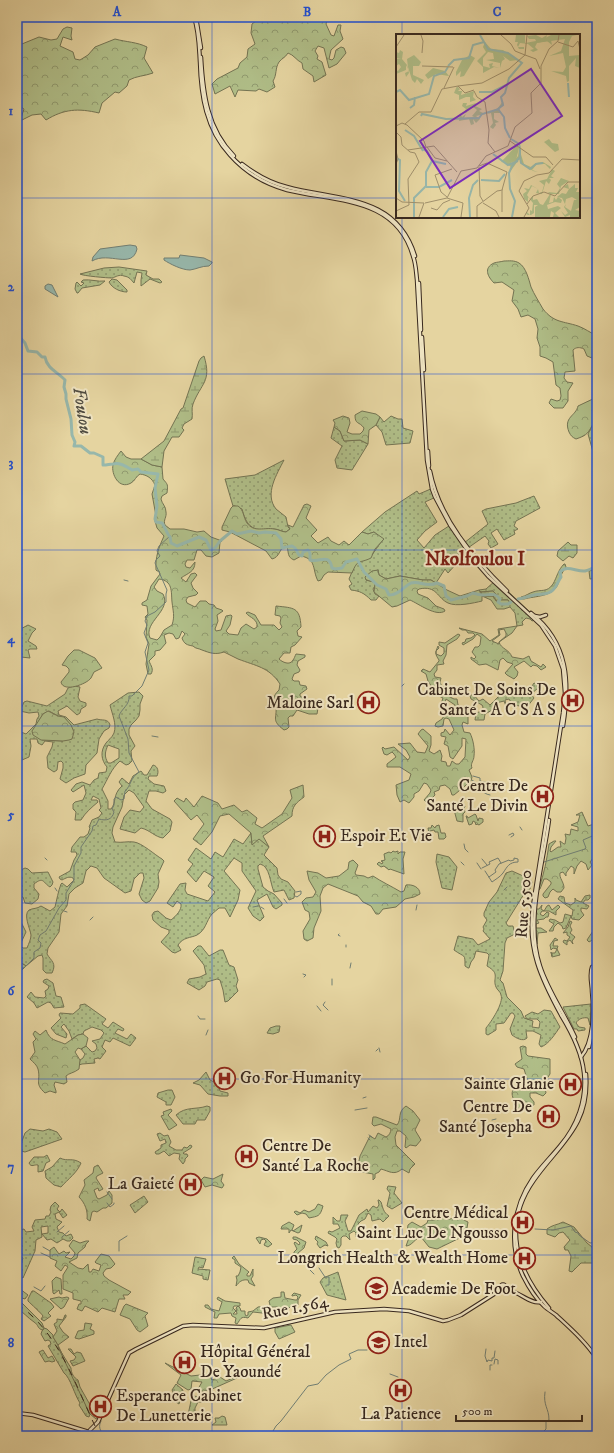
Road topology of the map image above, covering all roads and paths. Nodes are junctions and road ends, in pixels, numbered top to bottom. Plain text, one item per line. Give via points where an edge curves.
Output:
1 (195, 17) edge
2 (534, 617) junction
3 (543, 624) junction
4 (597, 965) edge
5 (582, 1057) junction
6 (528, 1283) junction
7 (534, 1294) junction
8 (531, 1299) junction
9 (539, 1301) junction
10 (550, 1310) junction
11 (597, 1359) edge
12 (17, 1413) edge
13 (89, 1432) junction
14 (88, 1436) edge

1 - 2 main road via 200,36 208,111 216,132 232,154 247,168 275,183 354,200 374,208 395,222 410,242 419,280 430,470 436,496 474,560
2 - 3 main road, Rue 5.500
2 - 3 main road via 546,615
2 - 5 main road, Rue 5.500 via 555,646 564,679 563,713 532,913 533,949 542,978
3 - 5 main road, Rue 5.500 via 560,652 566,673 567,697 535,907 534,939 544,978 572,1030
4 - 5 main road via 592,972 595,1013 592,1032 590,1043
5 - 6 main road, Rue 5.500 via 586,1092 578,1122 565,1143 533,1181 519,1211 517,1250
5 - 6 main road, Rue 5.500 via 584,1080 581,1107 573,1126 532,1179 518,1208 514,1244 518,1263
6 - 7 main road, Rue 5.500
6 - 9 main road
7 - 8 main road
7 - 9 main road, Rue 5.500
8 - 9 main road
8 - 13 main road, Rue 1.564 via 503,1288 461,1315 445,1321 409,1311 384,1309 335,1312 264,1328 184,1326 129,1353 98,1422
9 - 10 main road
9 - 10 main road
10 - 11 main road via 579,1337
12 - 13 main road via 33,1415
13 - 14 main road

